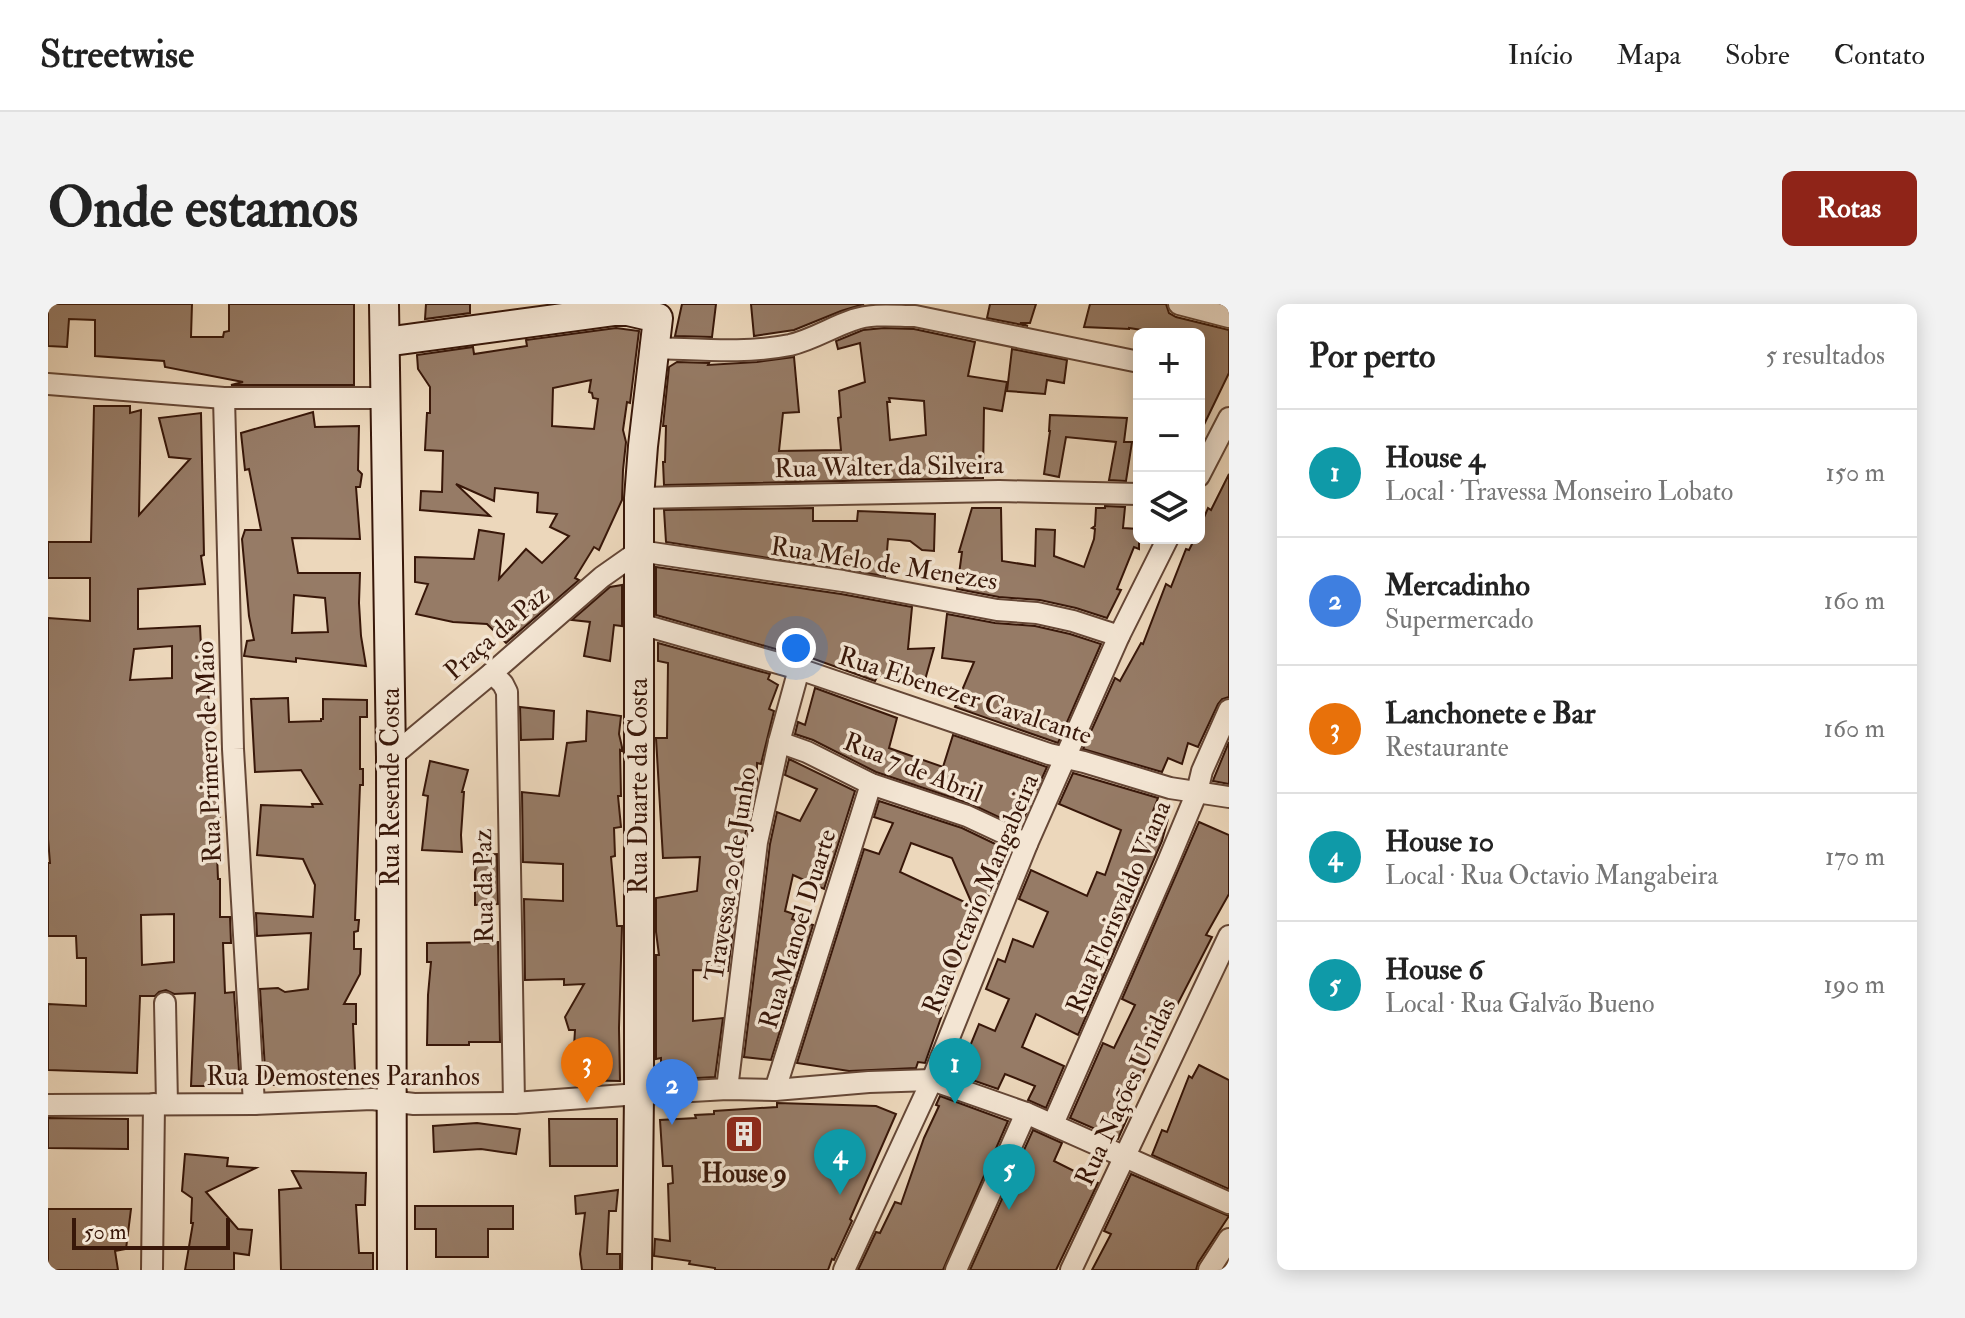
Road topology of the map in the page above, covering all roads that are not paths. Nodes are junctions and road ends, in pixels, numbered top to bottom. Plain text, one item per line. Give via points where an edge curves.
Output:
1 (384, 304) edge
2 (1179, 304) edge
3 (659, 311) edge
4 (1229, 317) edge
5 (385, 342) junction
6 (654, 348) junction
7 (1133, 361) edge
8 (48, 384) edge
9 (224, 398) junction
10 (385, 398) junction
11 (1229, 418) edge
12 (1201, 472) edge
13 (1133, 494) edge
14 (639, 498) junction
15 (1165, 544) edge
16 (639, 551) junction
17 (640, 624) junction
18 (1119, 636) junction
19 (799, 669) junction
20 (492, 673) junction
21 (1229, 710) edge
22 (779, 742) junction
23 (391, 757) junction
24 (1066, 759) junction
25 (871, 784) junction
26 (1197, 792) junction
27 (1229, 797) edge
28 (1027, 844) junction
29 (1229, 936) edge
30 (165, 1003) dead end
31 (932, 1080) junction
32 (727, 1089) junction
33 (775, 1090) junction
34 (639, 1094) junction
35 (391, 1102) junction
36 (514, 1103) junction
37 (160, 1104) junction
38 (254, 1104) junction
39 (48, 1105) edge
40 (1026, 1113) junction
41 (1053, 1124) junction
42 (1123, 1157) junction
43 (1229, 1203) edge
44 (1229, 1239) edge
45 (152, 1270) edge
46 (392, 1270) edge
47 (637, 1270) edge
48 (844, 1270) edge
49 (956, 1270) edge
50 (1071, 1270) edge
51 (1209, 1270) edge

1 - 5 main road, Rua Resende Costa
2 - 4 street
3 - 5 main road via 615,311
3 - 6 main road, Rua Duarte da Costa
5 - 10 main road, Rua Resende Costa
6 - 7 street via 768,348 794,344 857,318 915,316
6 - 14 main road, Rua Duarte da Costa
8 - 9 street
9 - 10 street
9 - 38 street, Rua Primero de Maio via 233,749
10 - 23 main road, Rua Resende Costa
11 - 12 street
13 - 14 street, Rua Walter da Silveira
14 - 16 main road, Rua Duarte da Costa
15 - 18 street, Rua Octavio Mangabeira
16 - 17 main road, Rua Duarte da Costa
16 - 18 street, Rua Melo de Menezes via 1037,613
16 - 20 street, Praça da Paz
17 - 19 street, Rua Ebenezer Cavalcante
17 - 34 main road, Rua Duarte da Costa
18 - 24 street, Rua Octavio Mangabeira
19 - 22 street, Travessa 20 de Junho
19 - 24 street, Rua Ebenezer Cavalcante
20 - 23 street, Praça da Paz
20 - 36 street, Rua da Paz via 507,692
21 - 26 street, Rua Florisvaldo Viana
22 - 25 street, Rua 7 de Abril
22 - 32 street, Travessa 20 de Junho via 757,842
23 - 35 main road, Rua Resende Costa
24 - 26 street, Rua Ebenezer Cavalcante
24 - 28 street, Rua Octavio Mangabeira
25 - 28 street, Rua 7 de Abril via 967,816
25 - 33 street, Rua Manoel Duarte
26 - 27 street, Rua Ebenezer Cavalcante
26 - 41 street, Rua Florisvaldo Viana
28 - 31 street, Rua Octavio Mangabeira
29 - 42 street, Rua Nações Unidas
30 - 37 street
31 - 33 street, Rua Demostenes Paranhos
31 - 40 street
31 - 48 street, Rua Octavio Mangabeira
32 - 33 street, Rua Demostenes Paranhos
32 - 34 street, Rua Demostenes Paranhos
34 - 36 street, Rua Demostenes Paranhos
34 - 47 main road, Rua Duarte da Costa
35 - 36 street, Rua Demostenes Paranhos
35 - 38 street, Rua Demostenes Paranhos
35 - 46 main road, Rua Resende Costa
37 - 38 street, Rua Demostenes Paranhos
37 - 39 street, Rua Demostenes Paranhos
37 - 45 street
40 - 41 street
40 - 49 street
41 - 42 street
42 - 43 street
42 - 50 street, Rua Nações Unidas
44 - 51 street

